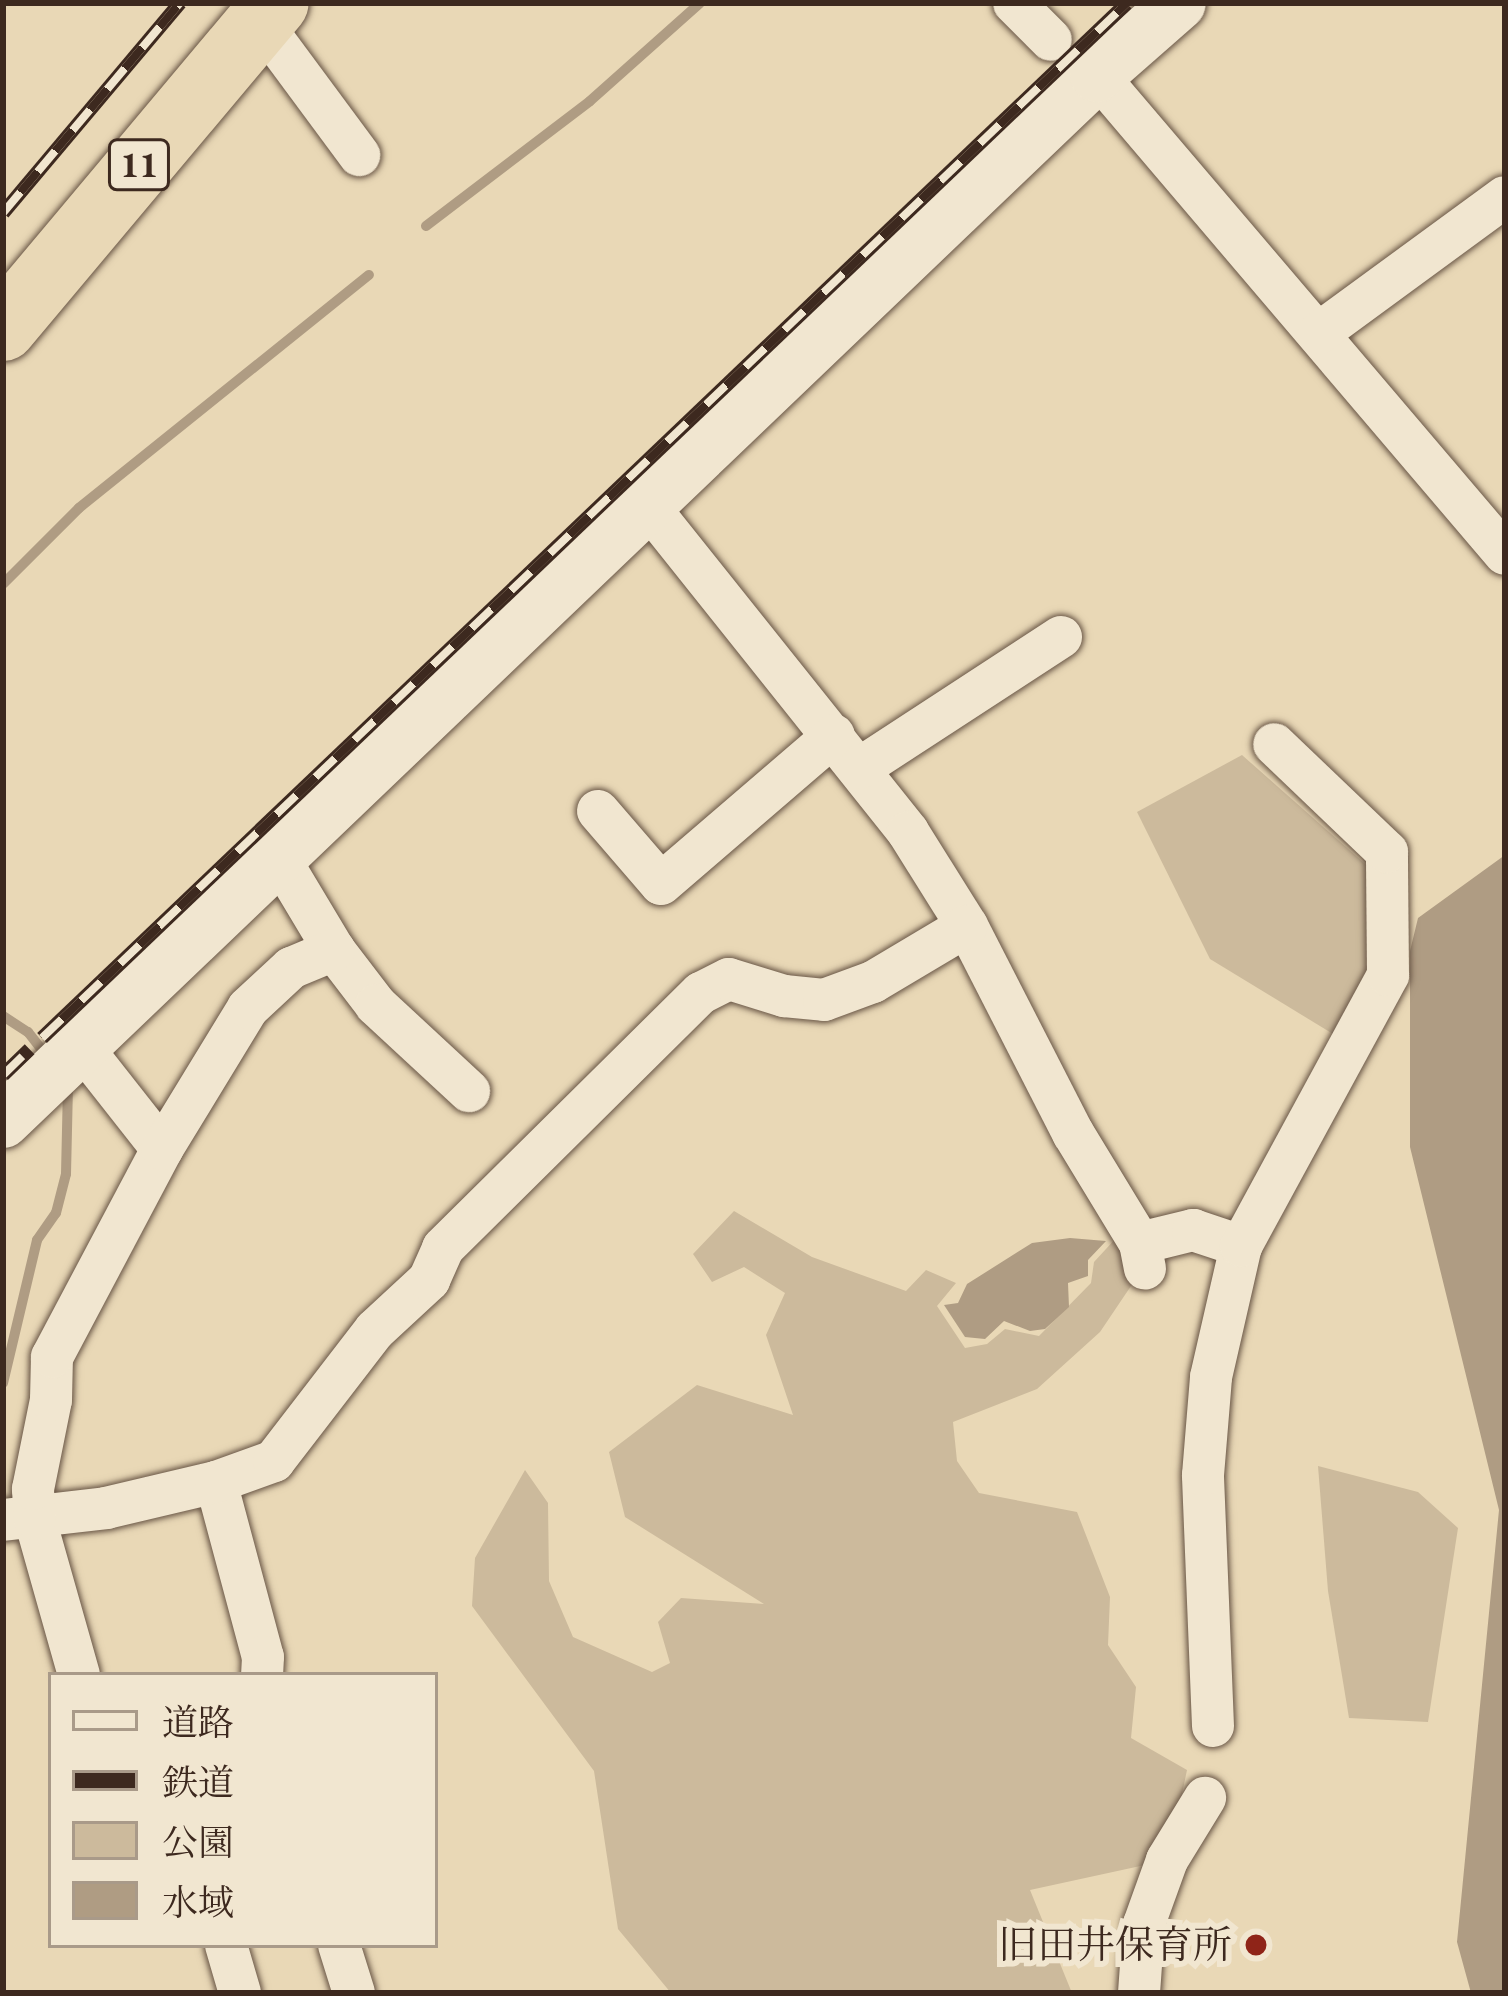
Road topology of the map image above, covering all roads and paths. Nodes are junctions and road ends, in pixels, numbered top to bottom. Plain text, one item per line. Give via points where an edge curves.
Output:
1 (1014, 3) edge
2 (1179, 3) edge
3 (268, 12) edge
4 (1051, 40) dead end
5 (1097, 75) junction
6 (359, 155) dead end
7 (1505, 196) edge
8 (3, 328) edge
9 (1319, 333) junction
10 (648, 506) junction
11 (1505, 554) edge
12 (1061, 637) dead end
13 (1274, 744) dead end
14 (847, 751) junction
15 (598, 811) dead end
16 (279, 858) junction
17 (968, 926) junction
18 (334, 950) junction
19 (81, 1046) junction
20 (469, 1091) dead end
21 (3, 1121) edge
22 (162, 1149) junction
23 (1241, 1246) junction
24 (217, 1483) junction
25 (19, 1520) edge
26 (78, 1672) edge
27 (262, 1672) edge
28 (1213, 1726) dead end
29 (1205, 1798) dead end
30 (227, 1948) edge
31 (340, 1948) edge
32 (240, 1993) edge
33 (354, 1993) edge
34 (1138, 1993) edge

1 - 4 street
2 - 5 street
3 - 6 street
3 - 8 highway, 11
5 - 9 street
5 - 10 street
7 - 9 street
9 - 11 street
10 - 14 street
10 - 16 street
12 - 14 street
13 - 23 street via 1388,852 1388,975
14 - 15 street via 661,884
14 - 17 street
16 - 18 street
16 - 19 street
17 - 23 street via 1142,1256 1193,1231
17 - 24 street via 873,982 824,1000 729,979 701,993 443,1248 429,1280 375,1330 274,1461
18 - 20 street via 376,1005
18 - 22 street via 291,968 248,1008
19 - 21 street
19 - 22 street
22 - 25 street via 52,1358 33,1489
23 - 28 street via 1211,1377 1203,1475
24 - 25 street
24 - 27 street
25 - 26 street
29 - 34 street via 1166,1859 1144,1924
30 - 32 street
31 - 33 street

